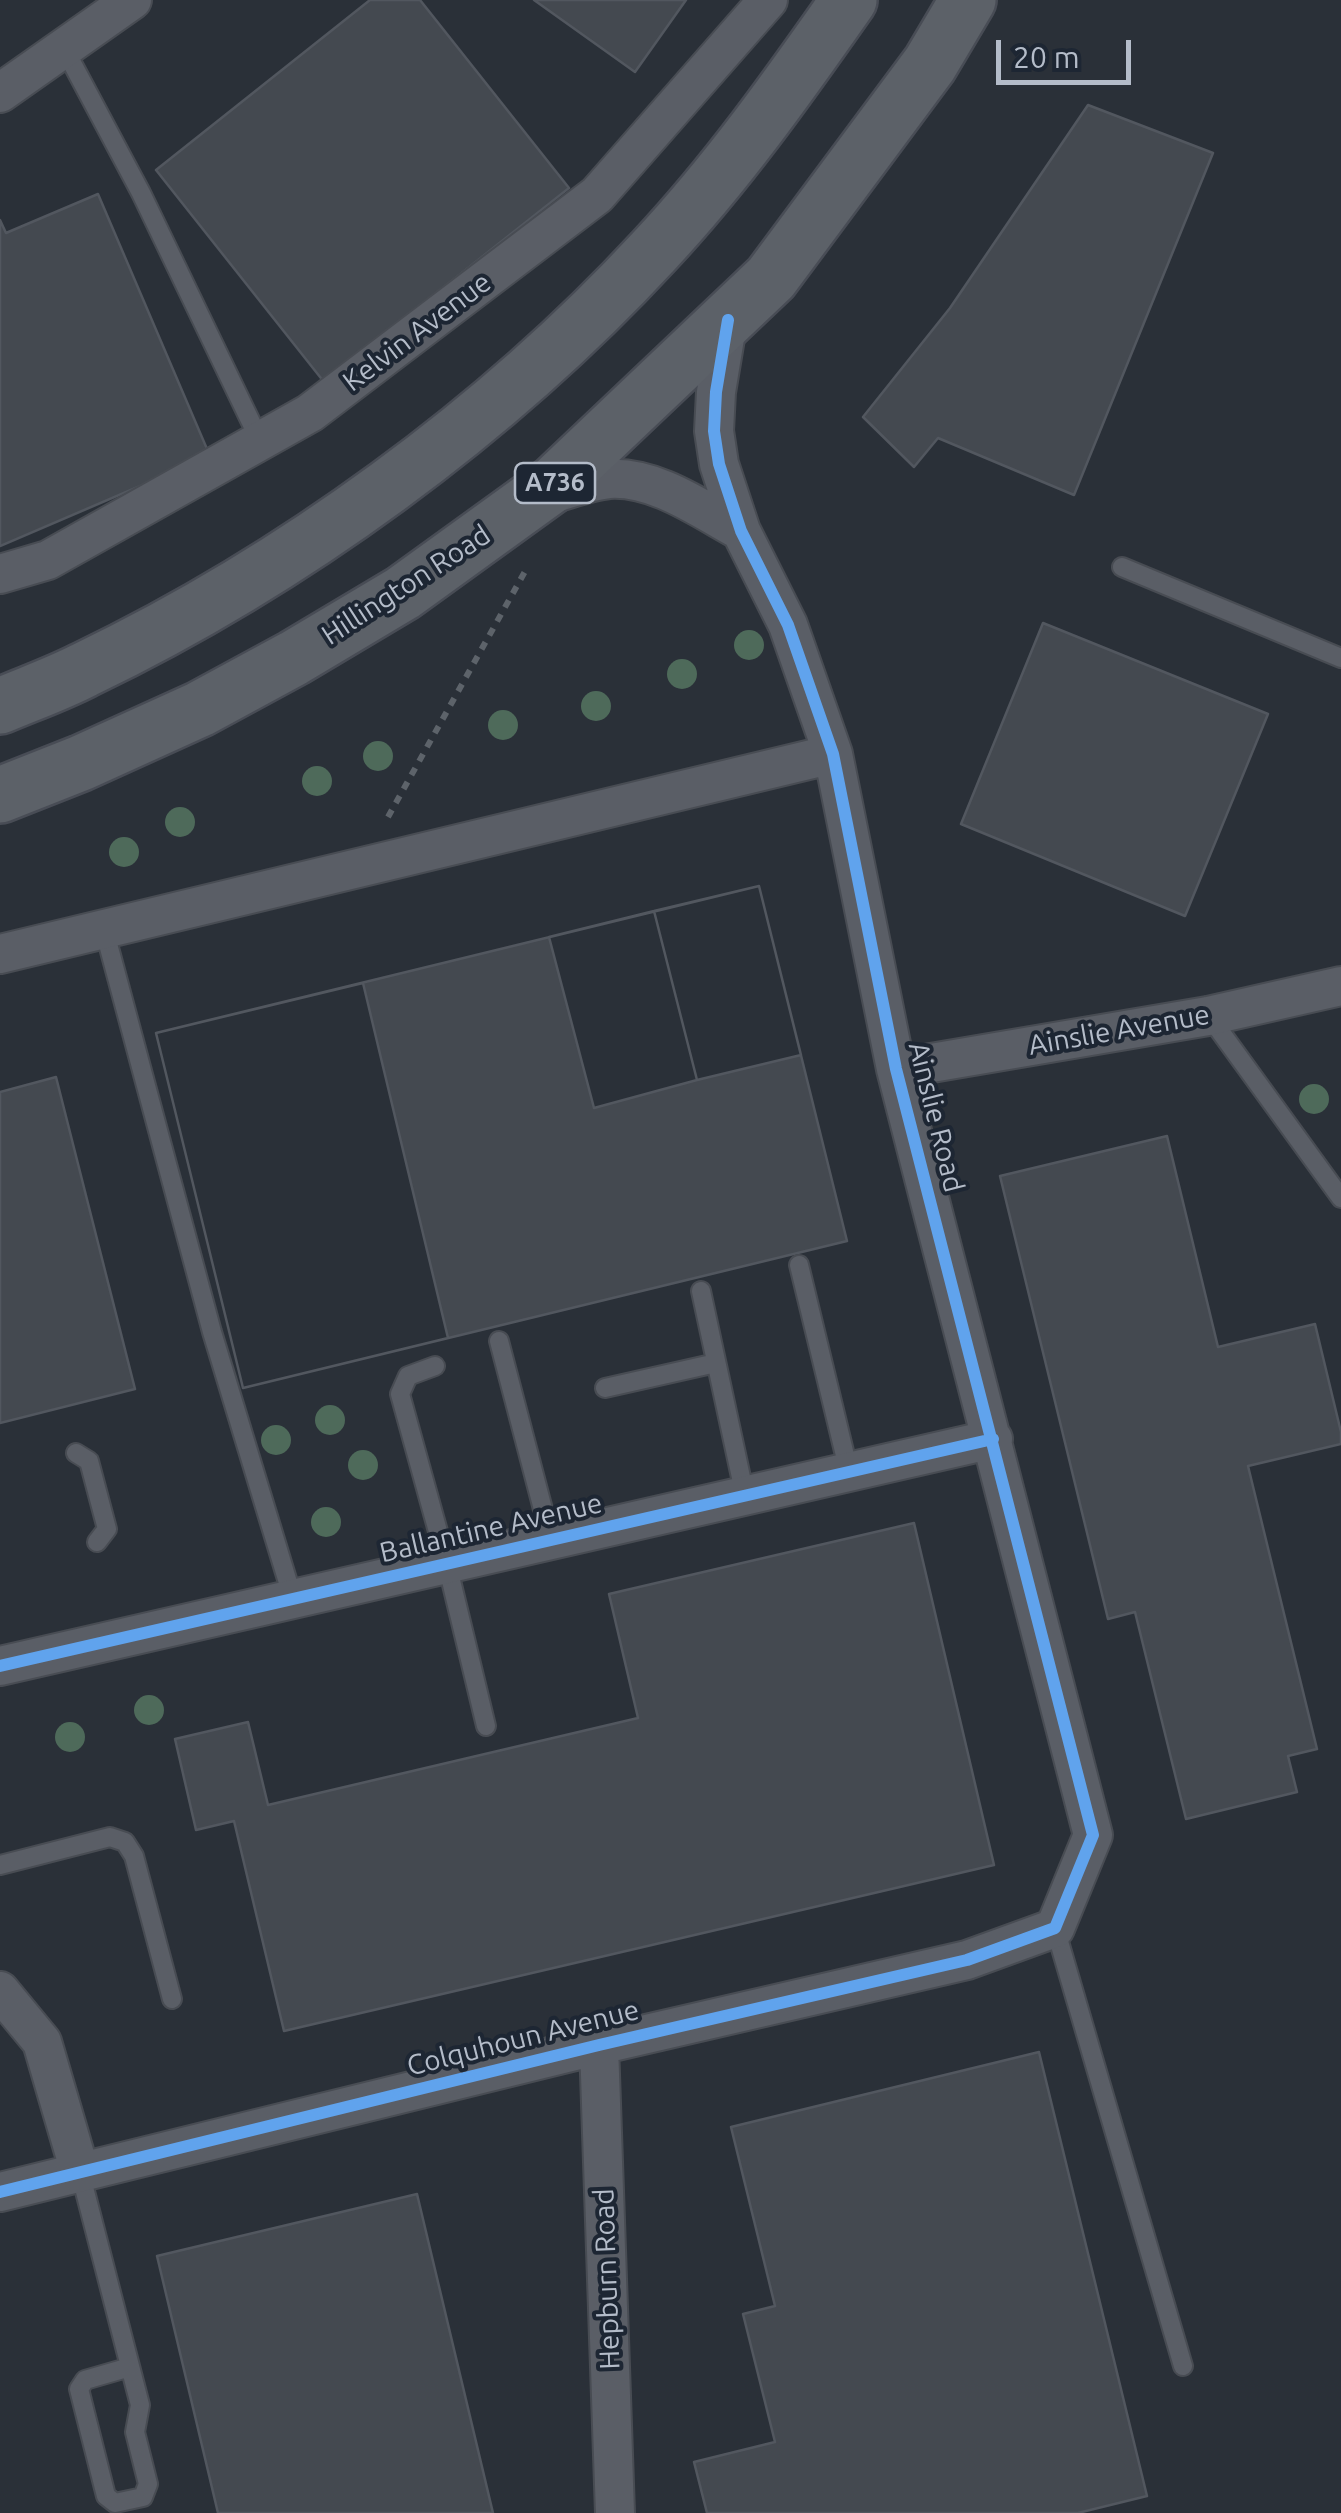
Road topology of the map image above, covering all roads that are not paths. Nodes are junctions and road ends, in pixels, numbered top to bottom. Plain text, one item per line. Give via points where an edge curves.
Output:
1 (132, 0) edge
2 (768, 0) edge
3 (849, 0) edge
4 (968, 0) edge
5 (64, 48) junction
6 (0, 94) edge
7 (728, 320) junction
8 (260, 441) junction
9 (535, 525) junction
10 (741, 531) junction
11 (1122, 567) dead end
12 (0, 574) edge
13 (1341, 658) edge
14 (0, 706) edge
15 (833, 754) junction
16 (0, 795) edge
17 (104, 928) junction
18 (0, 954) edge
19 (1341, 986) edge
20 (1208, 1016) junction
21 (896, 1069) junction
22 (1341, 1198) edge
23 (799, 1265) dead end
24 (701, 1290) dead end
25 (499, 1342) dead end
26 (716, 1363) junction
27 (435, 1366) dead end
28 (605, 1388) dead end
29 (993, 1439) junction
30 (76, 1453) dead end
31 (849, 1472) junction
32 (745, 1496) junction
33 (551, 1540) junction
34 (97, 1542) dead end
35 (447, 1564) junction
36 (294, 1599) junction
37 (0, 1666) edge
38 (486, 1726) dead end
39 (0, 1865) edge
40 (1056, 1928) junction
41 (0, 1990) edge
42 (172, 1999) dead end
43 (599, 2045) junction
44 (80, 2172) junction
45 (0, 2192) edge
46 (130, 2366) junction
47 (1182, 2366) dead end
48 (615, 2513) edge

1 - 5 street
2 - 8 street, Kelvin Avenue via 597,195 310,412
3 - 14 main road via 774,107 652,253 454,436 252,578 81,672
4 - 7 main road, Hillington Road / A736 via 930,64 771,278
5 - 6 street
5 - 8 lane
7 - 9 main road, Hillington Road / A736 via 554,483
7 - 10 street, Ainslie Road via 714,431
8 - 12 street, Kelvin Avenue via 48,560
9 - 10 street via 609,479 663,489
9 - 16 main road, Hillington Road / A736 via 200,709
10 - 15 street, Ainslie Road via 788,624
11 - 13 lane
15 - 17 street
15 - 21 street, Ainslie Road
17 - 18 street
17 - 36 lane via 212,1332
19 - 20 street, Ainslie Avenue
20 - 21 street, Ainslie Avenue
20 - 22 lane
21 - 29 street, Ainslie Road
23 - 31 lane
24 - 26 lane
25 - 33 lane
26 - 28 lane
26 - 32 lane
27 - 35 lane via 408,1376 400,1394
29 - 31 street, Ballantine Avenue
29 - 40 street, Ainslie Road via 1093,1835
30 - 34 lane via 89,1461 107,1528
31 - 32 street, Ballantine Avenue
32 - 33 street, Ballantine Avenue
33 - 35 street, Ballantine Avenue
35 - 36 street, Ballantine Avenue
35 - 38 lane
36 - 37 street, Ballantine Avenue
39 - 42 lane via 110,1837 125,1842
40 - 43 street, Colquhoun Avenue via 967,1960
40 - 47 lane
41 - 44 street via 42,2042
43 - 44 street, Colquhoun Avenue
43 - 48 street, Hepburn Road
44 - 45 street, Colquhoun Avenue
44 - 46 lane
46 - 46 lane via 85,2380 80,2389 106,2496 115,2503 142,2496 148,2484 135,2432 140,2405

